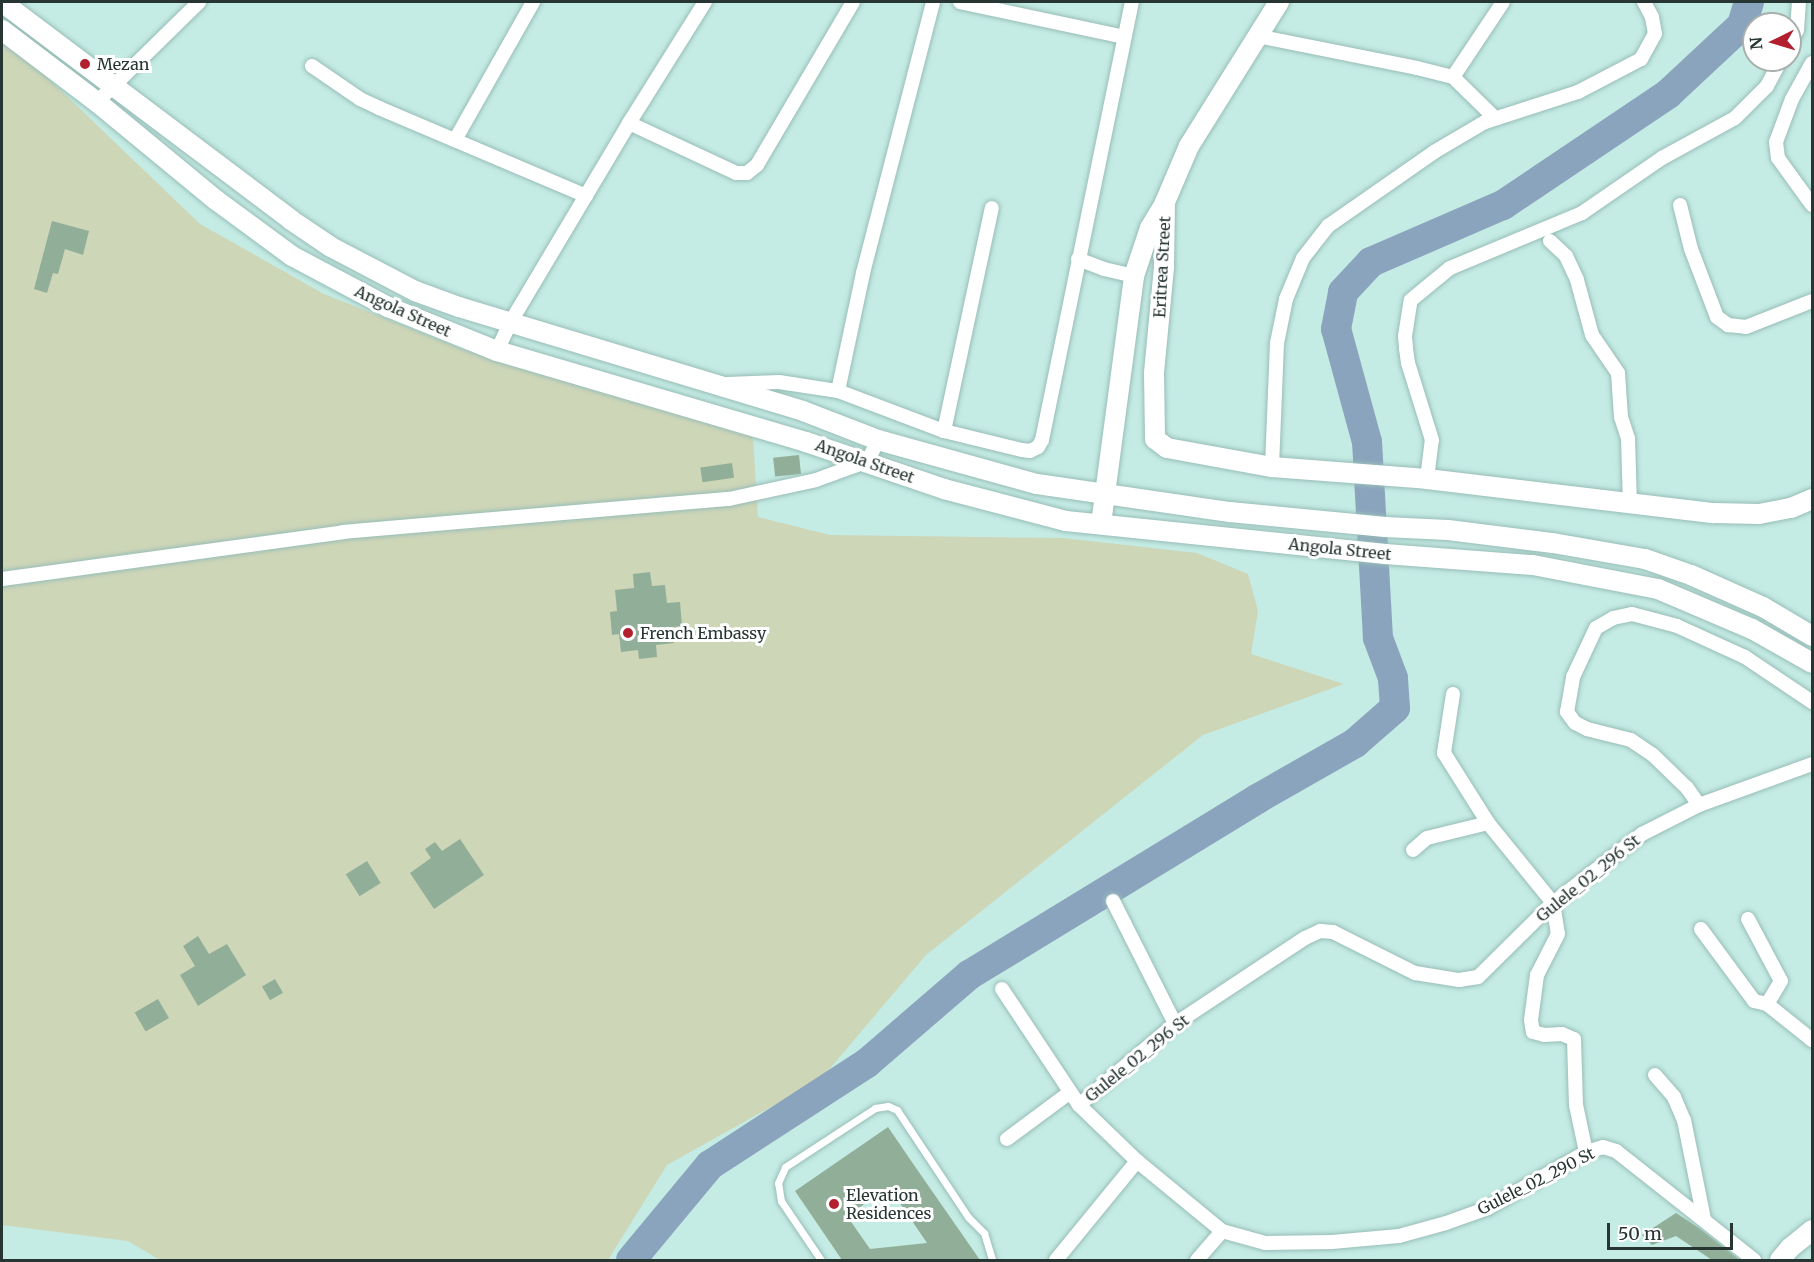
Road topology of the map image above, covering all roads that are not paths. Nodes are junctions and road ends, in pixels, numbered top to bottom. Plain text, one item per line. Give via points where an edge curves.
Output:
1 (2, 2) edge
2 (199, 2) edge
3 (533, 2) edge
4 (705, 2) edge
5 (854, 2) edge
6 (933, 2) edge
7 (960, 2) edge
8 (1131, 2) edge
9 (1279, 2) edge
10 (1503, 2) edge
11 (1644, 2) edge
12 (2, 30) edge
13 (1257, 36) junction
14 (1124, 37) junction
15 (1812, 63) edge
16 (312, 66) dead end
17 (1775, 72) edge
18 (1453, 77) junction
19 (112, 84) junction
20 (97, 102) junction
21 (1492, 115) dead end
22 (629, 123) junction
23 (455, 140) junction
24 (586, 196) junction
25 (1165, 202) junction
26 (1680, 205) dead end
27 (1812, 205) edge
28 (992, 208) dead end
29 (1550, 241) dead end
30 (1078, 259) junction
31 (1134, 276) junction
32 (1812, 301) edge
33 (510, 323) junction
34 (496, 351) junction
35 (715, 385) junction
36 (838, 391) junction
37 (944, 431) junction
38 (878, 440) junction
39 (868, 462) junction
40 (1272, 467) junction
41 (1427, 479) junction
42 (1107, 494) junction
43 (1812, 499) edge
44 (1630, 504) junction
45 (1101, 524) junction
46 (2, 579) edge
47 (1812, 636) edge
48 (1812, 663) edge
49 (1453, 694) dead end
50 (1812, 702) edge
51 (1812, 764) edge
52 (1699, 805) junction
53 (1488, 823) junction
54 (1413, 850) dead end
55 (1113, 901) dead end
56 (1553, 903) junction
57 (1748, 919) dead end
58 (1701, 929) dead end
59 (1002, 989) dead end
60 (1767, 1004) junction
61 (1175, 1024) junction
62 (1812, 1040) edge
63 (1655, 1075) dead end
64 (1069, 1092) junction
65 (1079, 1105) junction
66 (1007, 1139) dead end
67 (1586, 1152) junction
68 (1137, 1161) junction
69 (1704, 1219) junction
70 (1812, 1230) edge
71 (1222, 1231) junction
72 (821, 1260) edge
73 (992, 1260) edge
74 (1056, 1260) edge
75 (1197, 1260) edge
76 (1754, 1260) edge
77 (1780, 1260) edge

1 - 19 main road
2 - 19 street
3 - 23 street
4 - 22 street
5 - 22 street via 757,165 747,173 736,173
6 - 36 street via 863,273
7 - 14 street
8 - 14 street
9 - 13 main road, Eritrea Street
10 - 18 street
11 - 40 street via 1655,34 1641,59 1578,92 1485,122 1434,152 1328,226 1303,258 1286,299 1277,343
12 - 20 main road, Angola Street
13 - 18 street
13 - 25 main road, Eritrea Street via 1189,146
14 - 30 street
15 - 27 street via 1792,99 1776,142 1778,158
16 - 23 street via 360,99
17 - 41 street via 1767,86 1735,118 1662,158 1582,213 1450,268 1411,300 1406,348 1432,440
18 - 21 street
19 - 20 street
19 - 33 main road via 331,247 415,291
20 - 34 main road, Angola Street via 216,200 292,256 388,307
22 - 24 street
23 - 24 street
24 - 33 street
25 - 31 main road via 1150,228
25 - 40 main road, Eritrea Street via 1164,267 1154,373 1155,439 1167,448
26 - 32 street via 1691,249 1717,317 1728,325 1746,327
28 - 37 street
29 - 44 street via 1566,256 1592,335 1618,373 1621,417 1628,438
30 - 31 street
30 - 37 street via 1038,447 1022,450
31 - 42 main road
33 - 34 street
33 - 35 main road
34 - 39 main road, Angola Street
35 - 36 street via 779,382
35 - 38 main road via 803,411
36 - 37 street
38 - 39 street
38 - 42 main road via 1037,484
39 - 45 main road, Angola Street via 1011,507 1066,521
39 - 46 street via 816,480 729,499 343,532
40 - 41 main road
41 - 44 main road
42 - 45 main road
42 - 47 main road via 1230,512 1385,528 1448,530 1645,560 1763,607
43 - 44 main road via 1760,514
45 - 48 main road, Angola Street via 1385,554 1533,565 1594,575 1658,589 1752,629
49 - 53 street via 1444,753
50 - 52 street via 1745,657 1677,626 1632,614 1613,618 1596,628 1573,677 1567,712 1575,723 1587,729 1630,740 1653,755
51 - 52 street, Gulele_02_296 St
52 - 56 street, Gulele_02_296 St via 1642,834
53 - 54 street via 1427,838
53 - 56 street
55 - 61 street
56 - 61 street, Gulele_02_296 St via 1478,977 1459,980 1415,973 1333,932 1320,931
56 - 67 street via 1558,934 1537,975 1531,1020 1533,1032 1574,1039 1576,1106
57 - 60 street via 1781,981
58 - 60 street via 1754,1001
59 - 64 street, Gulele_02_290 St
60 - 62 street
61 - 65 street, Gulele_02_296 St
63 - 69 street via 1674,1097 1684,1120
64 - 65 street, Gulele_02_290 St
64 - 66 street
65 - 68 street, Gulele_02_290 St
67 - 69 street, Gulele_02_290 St via 1603,1147 1616,1150
67 - 71 street, Gulele_02_290 St via 1488,1208 1399,1236 1265,1243
68 - 71 street, Gulele_02_290 St
68 - 74 street
69 - 76 street, Gulele_02_290 St
70 - 77 main road
71 - 75 street
72 - 73 lane via 781,1201 778,1183 785,1167 875,1108 888,1106 897,1110 956,1201 984,1233

